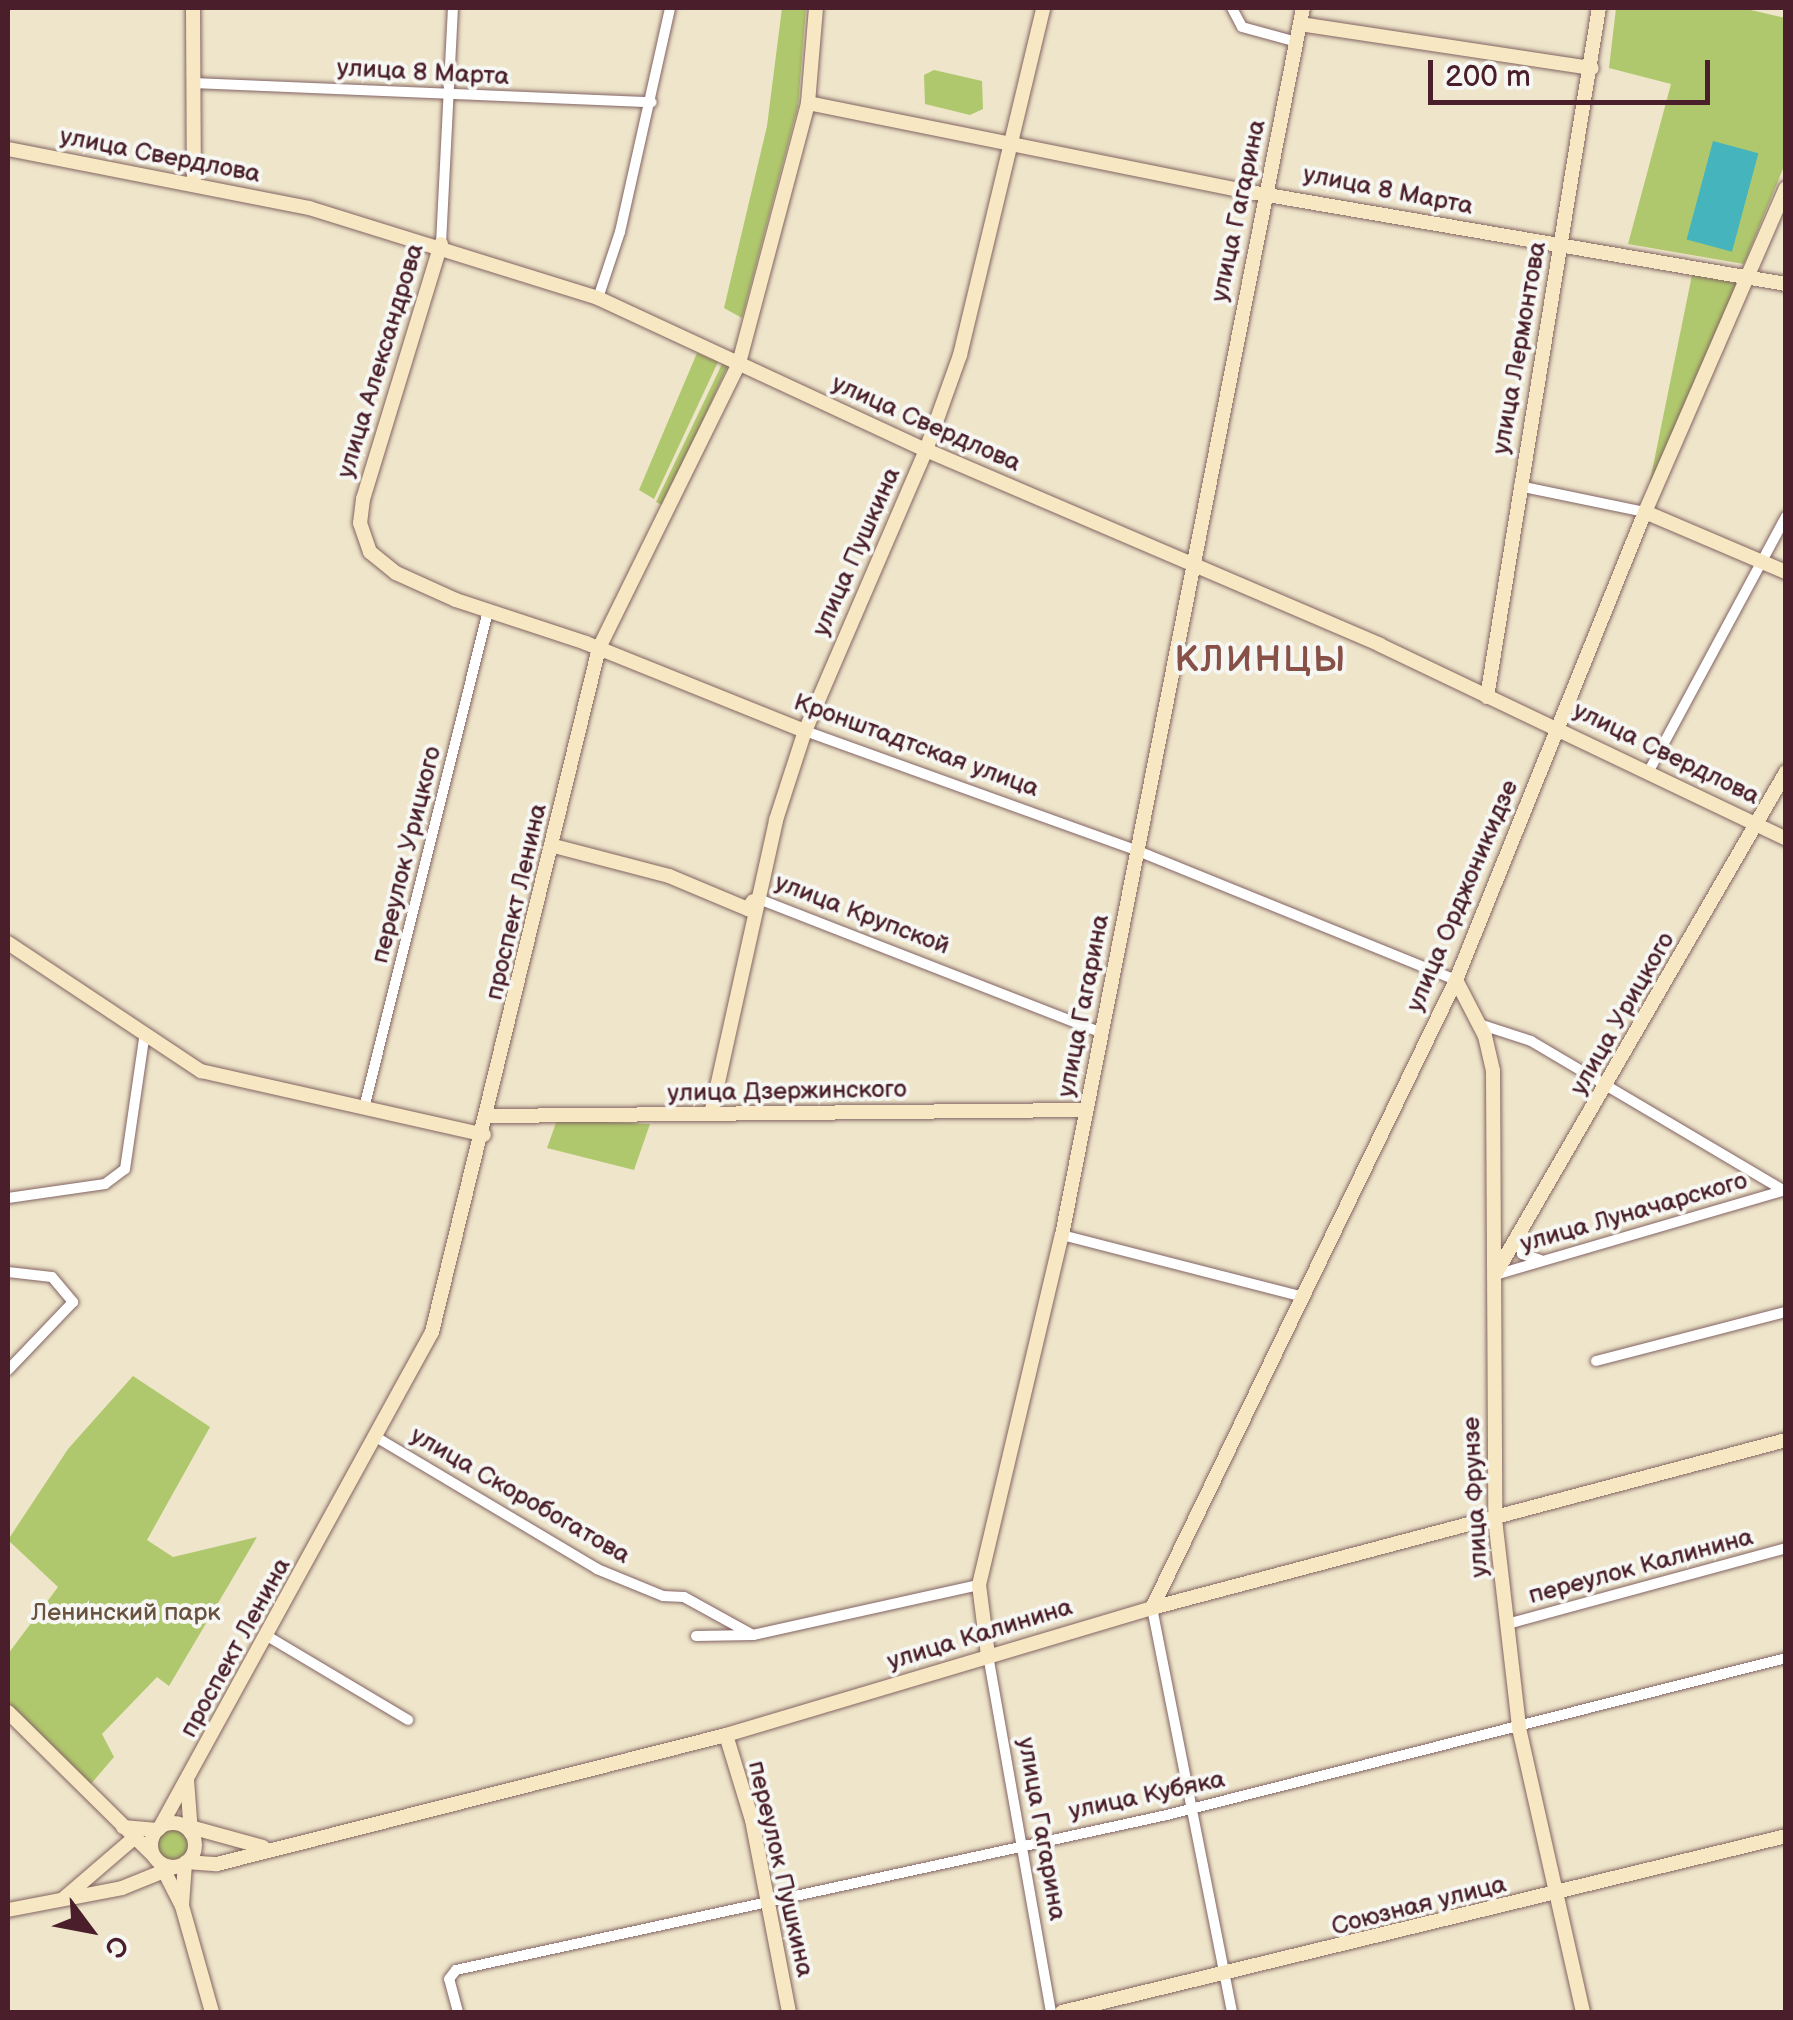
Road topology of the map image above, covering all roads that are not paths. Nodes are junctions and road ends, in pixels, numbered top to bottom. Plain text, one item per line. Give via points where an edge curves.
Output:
1 (193, 8) edge
2 (453, 8) edge
3 (670, 8) edge
4 (816, 8) edge
5 (1043, 8) edge
6 (1232, 8) edge
7 (1303, 8) edge
8 (1600, 8) edge
9 (1300, 24) junction
10 (1297, 42) junction
11 (1592, 68) junction
12 (192, 83) junction
13 (450, 98) junction
14 (652, 102) junction
15 (808, 103) junction
16 (1010, 141) junction
17 (10, 145) edge
18 (194, 184) junction
19 (1786, 188) edge
20 (1266, 190) junction
21 (441, 244) junction
22 (1562, 246) junction
23 (1746, 280) junction
24 (1786, 284) edge
25 (598, 298) junction
26 (739, 363) junction
27 (926, 450) junction
28 (1518, 486) junction
29 (1645, 512) junction
30 (1786, 516) edge
31 (367, 546) joint
32 (1760, 560) junction
33 (1190, 564) junction
34 (1786, 572) edge
35 (488, 611) junction
36 (599, 648) junction
37 (1487, 698) junction
38 (1558, 727) junction
39 (805, 731) junction
40 (1650, 769) junction
41 (1786, 772) edge
42 (1757, 823) junction
43 (1786, 839) edge
44 (554, 846) junction
45 (1138, 851) junction
46 (755, 898) junction
47 (8, 943) edge
48 (1456, 980) junction
49 (1479, 1024) junction
50 (1100, 1032) junction
51 (144, 1038) junction
52 (1607, 1088) junction
53 (364, 1108) junction
54 (1086, 1110) junction
55 (712, 1114) junction
56 (490, 1116) junction
57 (484, 1134) junction
58 (1784, 1190) edge
59 (8, 1198) edge
60 (1520, 1234) junction
61 (1062, 1236) junction
62 (1544, 1260) junction
63 (8, 1272) edge
64 (1495, 1275) junction
65 (1303, 1297) junction
66 (1786, 1312) edge
67 (1596, 1360) dead end
68 (8, 1370) edge
69 (376, 1437) junction
70 (1786, 1440) edge
71 (1494, 1518) junction
72 (1786, 1548) edge
73 (979, 1585) junction
74 (1152, 1608) junction
75 (1507, 1624) junction
76 (696, 1636) dead end
77 (753, 1636) junction
78 (269, 1638) junction
79 (988, 1656) junction
80 (1786, 1658) edge
81 (8, 1712) edge
82 (408, 1720) dead end
83 (1518, 1728) junction
84 (726, 1735) junction
85 (187, 1779) junction
86 (1191, 1808) junction
87 (187, 1828) junction
88 (129, 1832) junction
89 (156, 1832) junction
90 (1786, 1836) edge
91 (1021, 1843) junction
92 (279, 1847) junction
93 (170, 1864) junction
94 (1558, 1895) junction
95 (766, 1899) junction
96 (62, 1900) junction
97 (182, 1906) junction
98 (8, 1910) edge
99 (1224, 1977) junction
100 (212, 2012) edge
101 (458, 2012) edge
102 (789, 2012) edge
103 (1051, 2012) edge
104 (1062, 2012) edge
105 (1232, 2012) edge
106 (1584, 2012) edge

1 - 12 main road
2 - 13 street, улица Александрова
3 - 14 street
4 - 15 main road, проспект Ленина
5 - 16 main road, улица Пушкина
6 - 10 street via 1242,27
7 - 9 main road, улица Гагарина
8 - 11 main road, улица Лермонтова
9 - 10 main road, улица Гагарина
9 - 11 main road
10 - 20 main road, улица Гагарина
11 - 22 main road, улица Лермонтова
12 - 13 street, улица 8 Марта
12 - 18 main road
13 - 14 street, улица 8 Марта
13 - 21 street, улица Александрова
14 - 25 street
15 - 16 main road, улица 8 Марта
15 - 26 main road, проспект Ленина
16 - 20 main road, улица 8 Марта
16 - 27 main road, улица Пушкина via 960,355
17 - 18 main road, улица Свердлова
18 - 21 main road, улица Свердлова
19 - 23 main road, улица Орджоникидзе
20 - 22 main road, улица 8 Марта
20 - 33 main road, улица Гагарина
21 - 25 main road, улица Свердлова
21 - 31 main road, улица Александрова via 362,499
22 - 23 main road, улица 8 Марта
22 - 28 main road, улица Лермонтова
23 - 24 main road, улица 8 Марта
23 - 29 main road, улица Орджоникидзе
25 - 26 main road, улица Свердлова
26 - 27 main road, улица Свердлова
26 - 36 main road, проспект Ленина
27 - 33 main road, улица Свердлова
27 - 39 main road, улица Пушкина
28 - 29 street
28 - 37 main road, улица Лермонтова
29 - 32 main road
29 - 38 main road, улица Орджоникидзе
30 - 32 street
31 - 35 main road, Кронштадтская улица via 396,573
32 - 34 main road
32 - 40 street
33 - 37 main road, улица Свердлова
33 - 45 main road, улица Гагарина
35 - 36 main road, Кронштадтская улица
35 - 53 street, переулок Урицкого
36 - 39 main road, Кронштадтская улица
36 - 44 main road, проспект Ленина
37 - 38 main road, улица Свердлова
38 - 40 main road, улица Свердлова
38 - 48 main road, улица Орджоникидзе
39 - 45 street, Кронштадтская улица
39 - 46 main road, улица Пушкина
40 - 42 main road, улица Свердлова
41 - 42 main road, улица Урицкого
42 - 43 main road, улица Свердлова
42 - 52 main road, улица Урицкого
44 - 46 main road, улица Крупской via 669,876 748,909
44 - 56 main road, проспект Ленина
45 - 48 street, Кронштадтская улица
45 - 50 main road, улица Гагарина
46 - 50 street, улица Крупской
46 - 55 main road, улица Пушкина
47 - 51 main road
48 - 49 main road, улица Фрунзе
48 - 65 main road, улица Орджоникидзе
49 - 52 street via 1531,1041
49 - 64 main road, улица Фрунзе via 1494,1071
50 - 54 main road, улица Гагарина
51 - 53 main road via 212,1075
51 - 59 street via 125,1169 105,1184
52 - 58 street
52 - 60 main road, улица Урицкого
53 - 57 main road
54 - 55 main road, улица Дзержинского
54 - 61 main road, улица Гагарина
55 - 56 main road, улица Дзержинского
56 - 57 main road, проспект Ленина
57 - 69 main road, проспект Ленина via 432,1332
58 - 62 street, улица Луначарского
60 - 62 street via 1522,1254
60 - 64 main road, улица Урицкого
61 - 65 street
61 - 73 main road, улица Гагарина
62 - 64 street, улица Луначарского
63 - 68 street via 52,1277 72,1293 73,1302
64 - 71 main road, улица Фрунзе
65 - 74 main road, улица Орджоникидзе
66 - 67 street
69 - 77 street, улица Скоробогатова via 597,1570 662,1596 684,1597
69 - 78 main road, проспект Ленина
70 - 71 main road, улица Калинина
71 - 74 main road, улица Калинина
71 - 75 main road, улица Фрунзе
72 - 75 street, переулок Калинина
73 - 77 street
73 - 79 main road, улица Гагарина
74 - 79 main road, улица Калинина
74 - 86 street
75 - 83 main road, улица Фрунзе
76 - 77 street
78 - 82 street
78 - 85 main road, проспект Ленина
79 - 84 main road, улица Калинина
79 - 91 street, улица Гагарина
80 - 83 street, улица Кубяка
81 - 88 main road
83 - 86 street, улица Кубяка
83 - 94 main road, улица Фрунзе
84 - 92 main road, улица Калинина
84 - 95 main road, переулок Пушкина via 752,1820
85 - 87 main road
85 - 89 main road, проспект Ленина
86 - 91 street, улица Кубяка
86 - 99 street
87 - 89 main road
87 - 92 main road
87 - 93 main road via 194,1848
88 - 89 main road
88 - 93 main road
88 - 96 main road
89 - 93 main road
90 - 94 main road, Союзная улица
91 - 95 street, улица Кубяка
91 - 103 street, улица Гагарина
92 - 93 main road, улица Калинина via 206,1866
93 - 96 main road, улица Калинина
93 - 97 main road
93 - 97 main road
94 - 99 main road, Союзная улица
94 - 106 main road, улица Фрунзе
95 - 101 street, улица Кубяка via 456,1970 450,1978
95 - 102 main road, переулок Пушкина
96 - 98 main road, улица Калинина
97 - 100 main road
99 - 104 main road, Союзная улица
99 - 105 street

